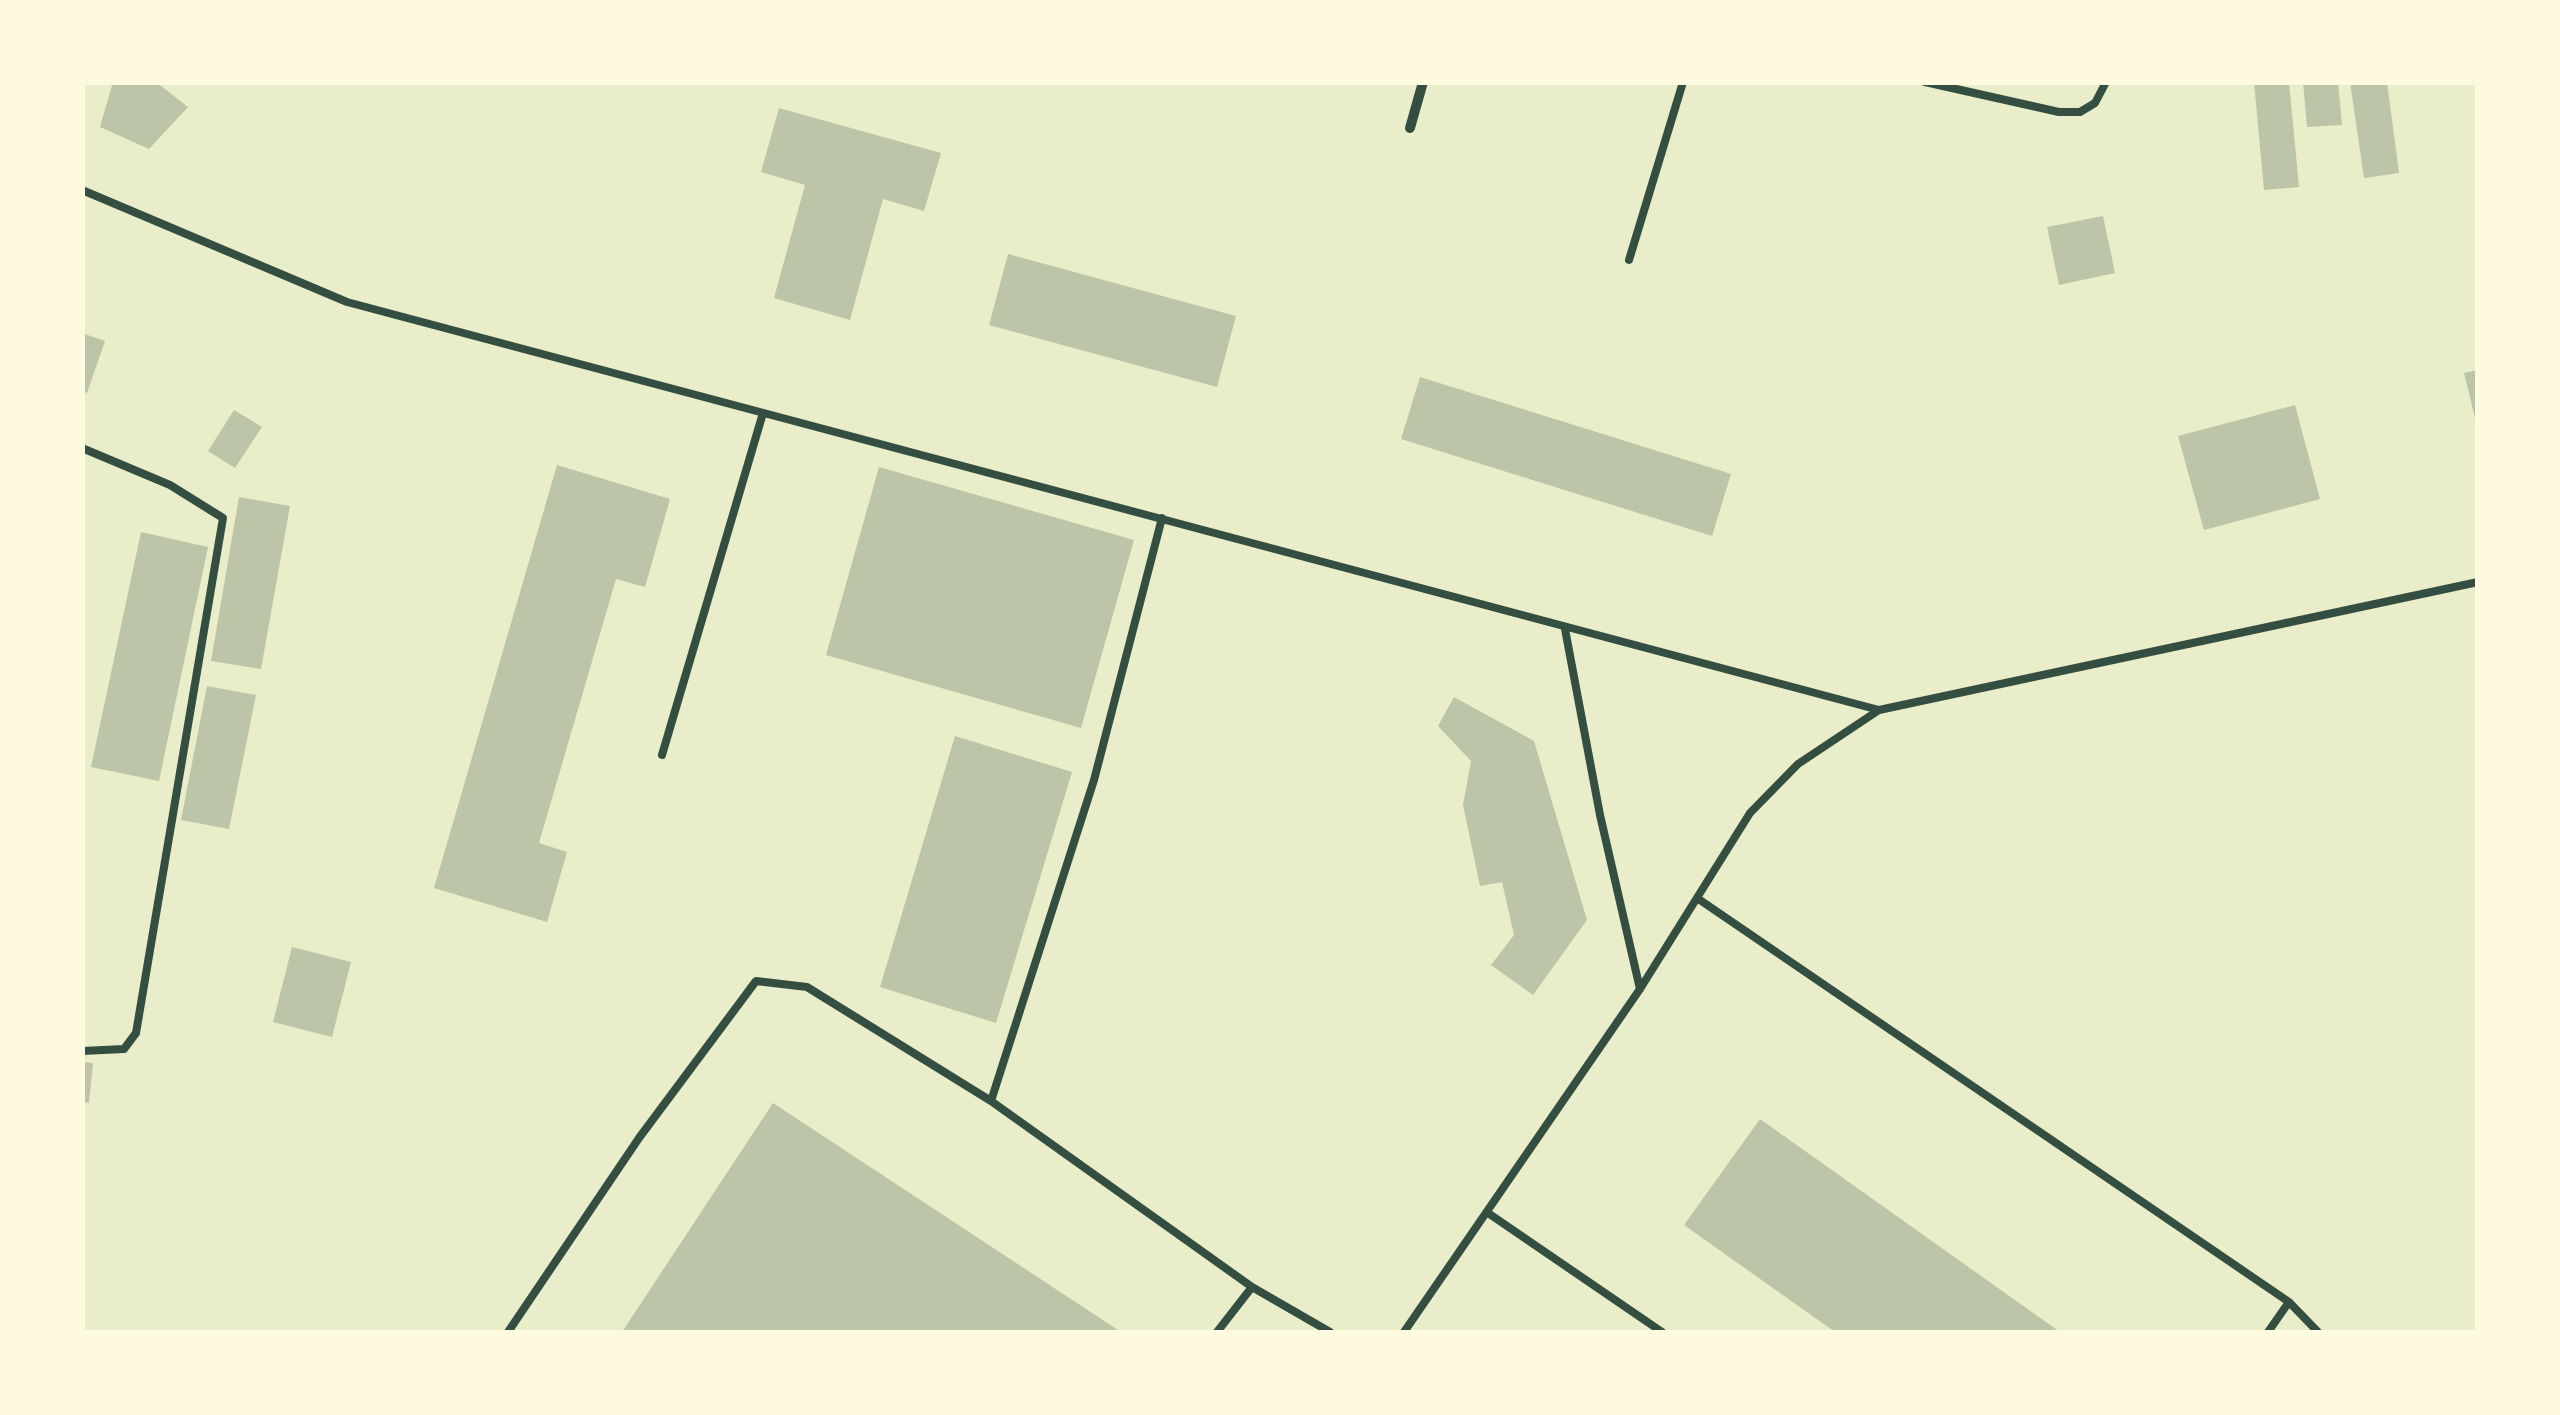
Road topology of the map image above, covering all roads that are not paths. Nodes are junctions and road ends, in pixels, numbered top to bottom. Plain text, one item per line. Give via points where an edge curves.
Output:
1 (1423, 82) edge
2 (1683, 82) edge
3 (1925, 82) edge
4 (2106, 82) edge
5 (1410, 128) dead end
6 (82, 190) edge
7 (1629, 260) dead end
8 (764, 413) junction
9 (82, 448) edge
10 (1162, 518) junction
11 (2478, 582) edge
12 (1565, 629) junction
13 (1879, 710) junction
14 (662, 756) dead end
15 (1696, 898) junction
16 (1640, 989) junction
17 (82, 1052) edge
18 (991, 1101) junction
19 (1488, 1212) junction
20 (1252, 1287) junction
21 (2289, 1302) junction
22 (508, 1332) edge
23 (1217, 1332) edge
24 (1330, 1332) edge
25 (1404, 1332) edge
26 (1662, 1332) edge
27 (2268, 1332) edge
28 (2318, 1332) edge

1 - 5 street
2 - 7 lane
3 - 4 lane via 2080,112
6 - 8 lane via 347,302
8 - 10 lane
8 - 14 lane
9 - 17 lane via 170,484 223,518 136,1034 124,1049
10 - 12 lane
10 - 18 lane via 1094,780
11 - 13 lane
12 - 13 lane
12 - 16 lane
13 - 15 lane via 1798,764 1750,813
15 - 16 lane
15 - 21 lane
16 - 19 lane
18 - 20 lane
18 - 22 lane via 808,986 756,980 638,1138
19 - 25 lane
19 - 26 lane
20 - 23 lane
20 - 24 lane
21 - 27 lane
21 - 28 lane

